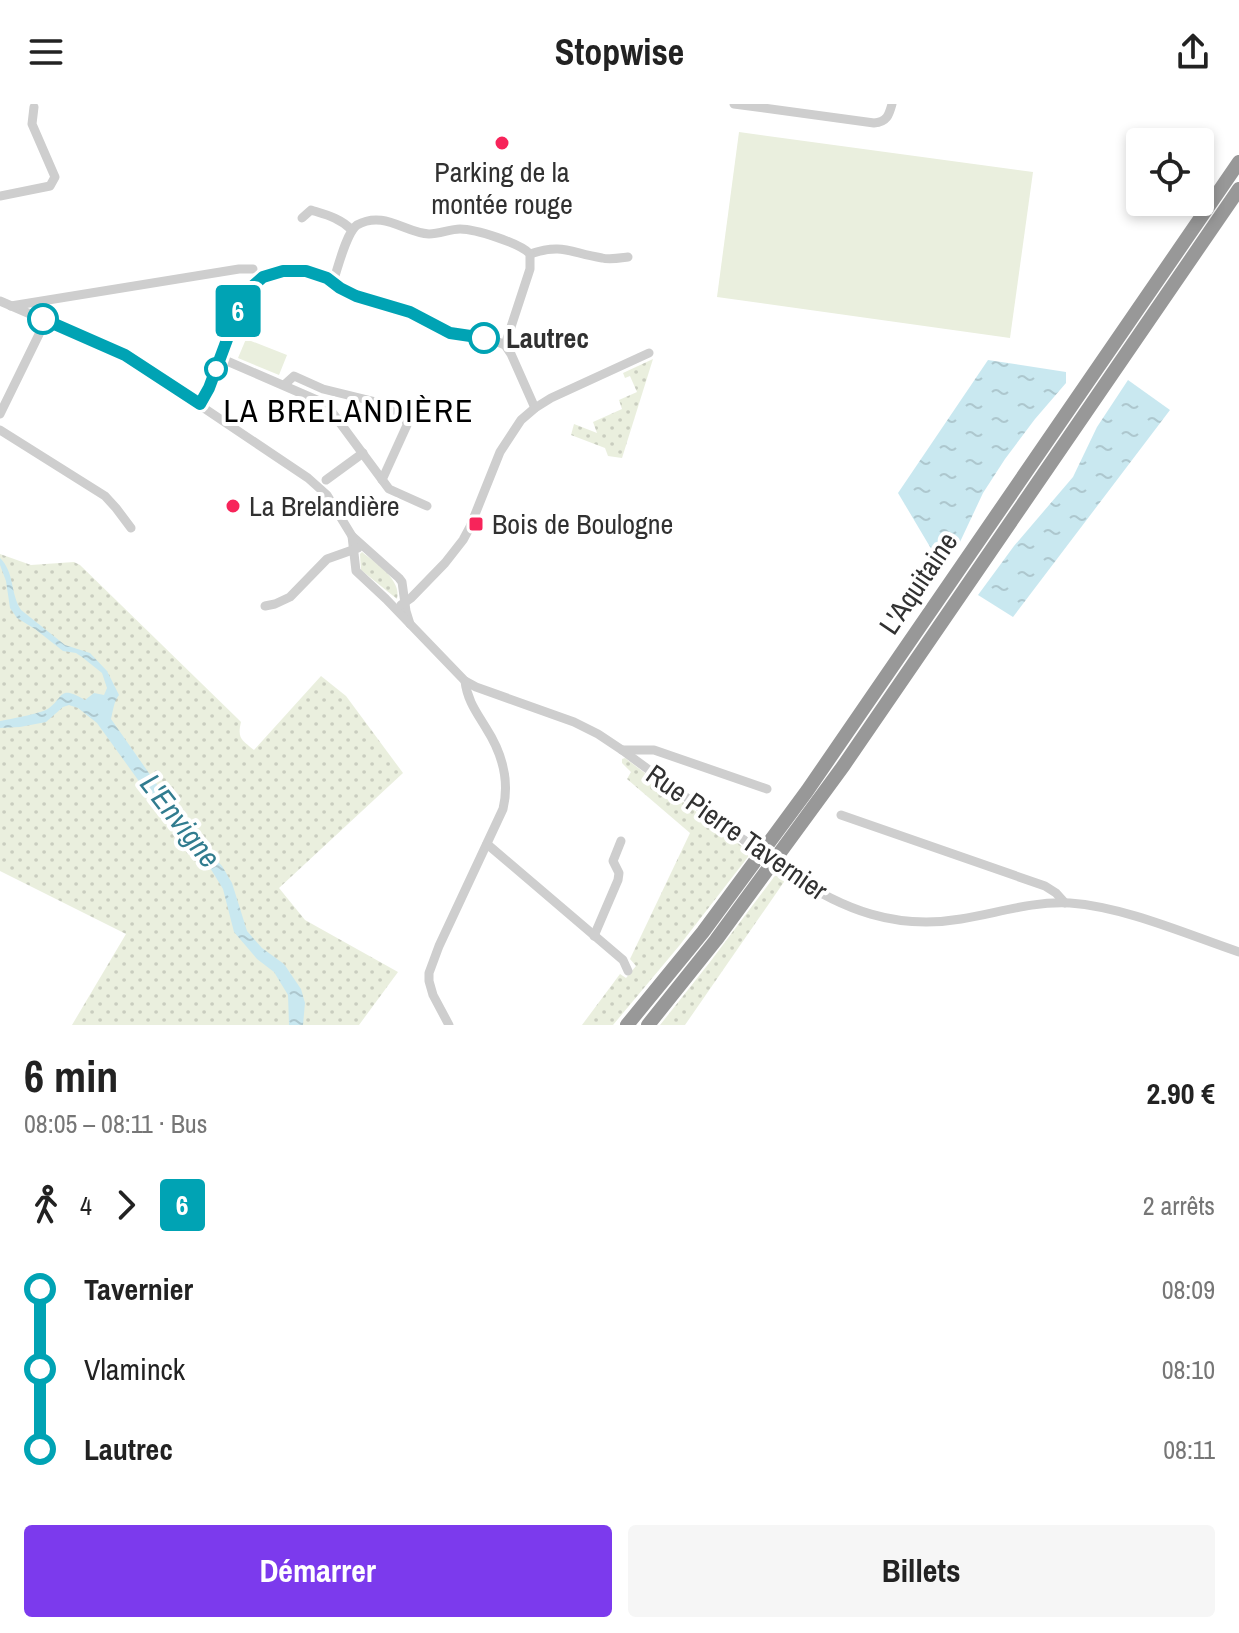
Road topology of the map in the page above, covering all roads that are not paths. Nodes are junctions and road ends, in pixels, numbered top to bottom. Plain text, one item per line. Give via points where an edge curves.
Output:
1 (734, 104) edge
2 (892, 104) edge
3 (748, 105) edge
4 (34, 107) dead end
5 (1239, 162) edge
6 (1239, 189) edge
7 (0, 196) edge
8 (302, 218) dead end
9 (352, 230) junction
10 (530, 254) junction
11 (628, 257) dead end
12 (253, 269) dead end
13 (333, 282) junction
14 (0, 301) edge
15 (11, 306) junction
16 (46, 320) junction
17 (505, 345) junction
18 (649, 353) dead end
19 (220, 358) junction
20 (284, 385) junction
21 (200, 404) junction
22 (535, 408) junction
23 (0, 414) edge
24 (0, 430) edge
25 (363, 453) junction
26 (326, 480) dead end
27 (382, 480) junction
28 (427, 506) dead end
29 (131, 528) dead end
30 (352, 536) junction
31 (365, 548) junction
32 (353, 551) junction
33 (405, 603) junction
34 (265, 606) dead end
35 (394, 607) junction
36 (410, 624) junction
37 (465, 681) junction
38 (622, 750) junction
39 (767, 789) dead end
40 (841, 815) dead end
41 (621, 841) dead end
42 (487, 844) junction
43 (1065, 903) junction
44 (594, 936) junction
45 (1239, 952) edge
46 (628, 971) dead end
47 (449, 1025) edge
48 (627, 1025) edge
49 (648, 1025) edge

1 - 3 street
2 - 3 street via 887,118 874,123
4 - 7 street via 32,124 53,183
5 - 48 highway, L'Aquitaine via 776,834
6 - 49 highway, L'Aquitaine via 844,765
8 - 9 street via 311,210 335,217
9 - 10 street via 378,220 429,234 470,229
9 - 13 street
10 - 11 street via 557,248 604,259
10 - 17 street
12 - 15 street
13 - 17 street via 450,333
13 - 19 street via 306,271 263,277 241,302
14 - 15 street, Rue Pierre Tavernier
15 - 16 street, Rue Pierre Tavernier
16 - 21 street, Rue Pierre Tavernier via 125,355
16 - 23 street
17 - 22 street
18 - 22 street
19 - 20 street
19 - 21 street
20 - 25 street via 326,404
20 - 27 street via 294,376 405,415 407,425
21 - 30 street, Rue Pierre Tavernier via 308,478 327,495
22 - 33 street via 500,452 463,540
24 - 29 street via 105,496
25 - 26 street
25 - 27 street
27 - 28 street via 389,489
30 - 31 street, Rue Pierre Tavernier
30 - 32 street, Rue Pierre Tavernier
31 - 32 street
31 - 33 street, Rue Pierre Tavernier via 402,582
32 - 34 street via 327,559 290,597
32 - 35 street, Rue Pierre Tavernier via 356,571
33 - 35 street
33 - 36 street, Rue Pierre Tavernier
35 - 36 street, Rue Pierre Tavernier
36 - 37 street, Rue Pierre Tavernier
37 - 38 street, Rue Pierre Tavernier via 574,722
37 - 42 street via 469,701 491,735 504,770 506,797
38 - 39 street via 654,750
38 - 43 street, Rue Pierre Tavernier, bridge via 790,874 862,912 916,922
40 - 43 street via 1045,886
41 - 44 street via 613,861 618,880
42 - 44 street
42 - 47 street via 429,973 433,995
43 - 45 street, Rue Pierre Tavernier via 1108,909
44 - 46 street via 623,960

